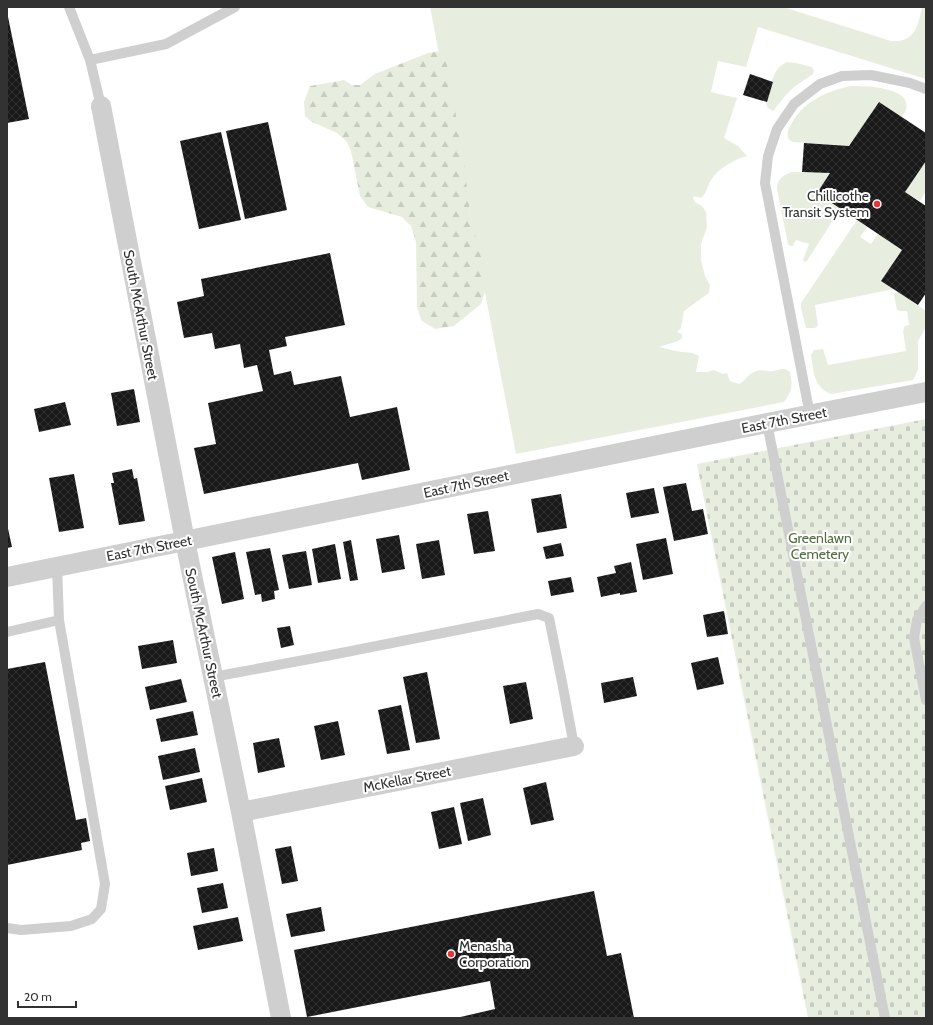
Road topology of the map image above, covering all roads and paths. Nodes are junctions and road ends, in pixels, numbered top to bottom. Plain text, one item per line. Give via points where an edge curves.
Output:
1 (70, 7) edge
2 (235, 7) edge
3 (90, 60) junction
4 (926, 89) edge
5 (101, 106) joint
6 (926, 392) edge
7 (810, 415) junction
8 (767, 423) junction
9 (185, 541) junction
10 (57, 566) junction
11 (7, 576) edge
12 (926, 606) edge
13 (59, 620) junction
14 (7, 632) edge
15 (213, 677) junction
16 (926, 700) edge
17 (574, 746) joint
18 (241, 812) junction
19 (7, 928) edge
20 (281, 1018) edge
21 (885, 1018) edge

1 - 3 lane
2 - 3 lane via 166,44
3 - 5 lane
4 - 7 lane via 871,75 842,76 820,84 794,104 776,129 768,156 765,183
5 - 9 street, South McArthur Street
6 - 7 street, East 7th Street
7 - 8 street, East 7th Street
8 - 9 street, East 7th Street
8 - 21 lane
9 - 10 street, East 7th Street
9 - 15 street, South McArthur Street
10 - 11 street, East 7th Street
10 - 13 lane
12 - 16 lane via 917,620 914,638
13 - 14 lane
13 - 19 lane via 105,884 101,909 92,919 71,926 21,930
15 - 17 lane via 538,614 549,618
15 - 18 street, South McArthur Street
17 - 18 street, McKellar Street
18 - 20 street, South McArthur Street

